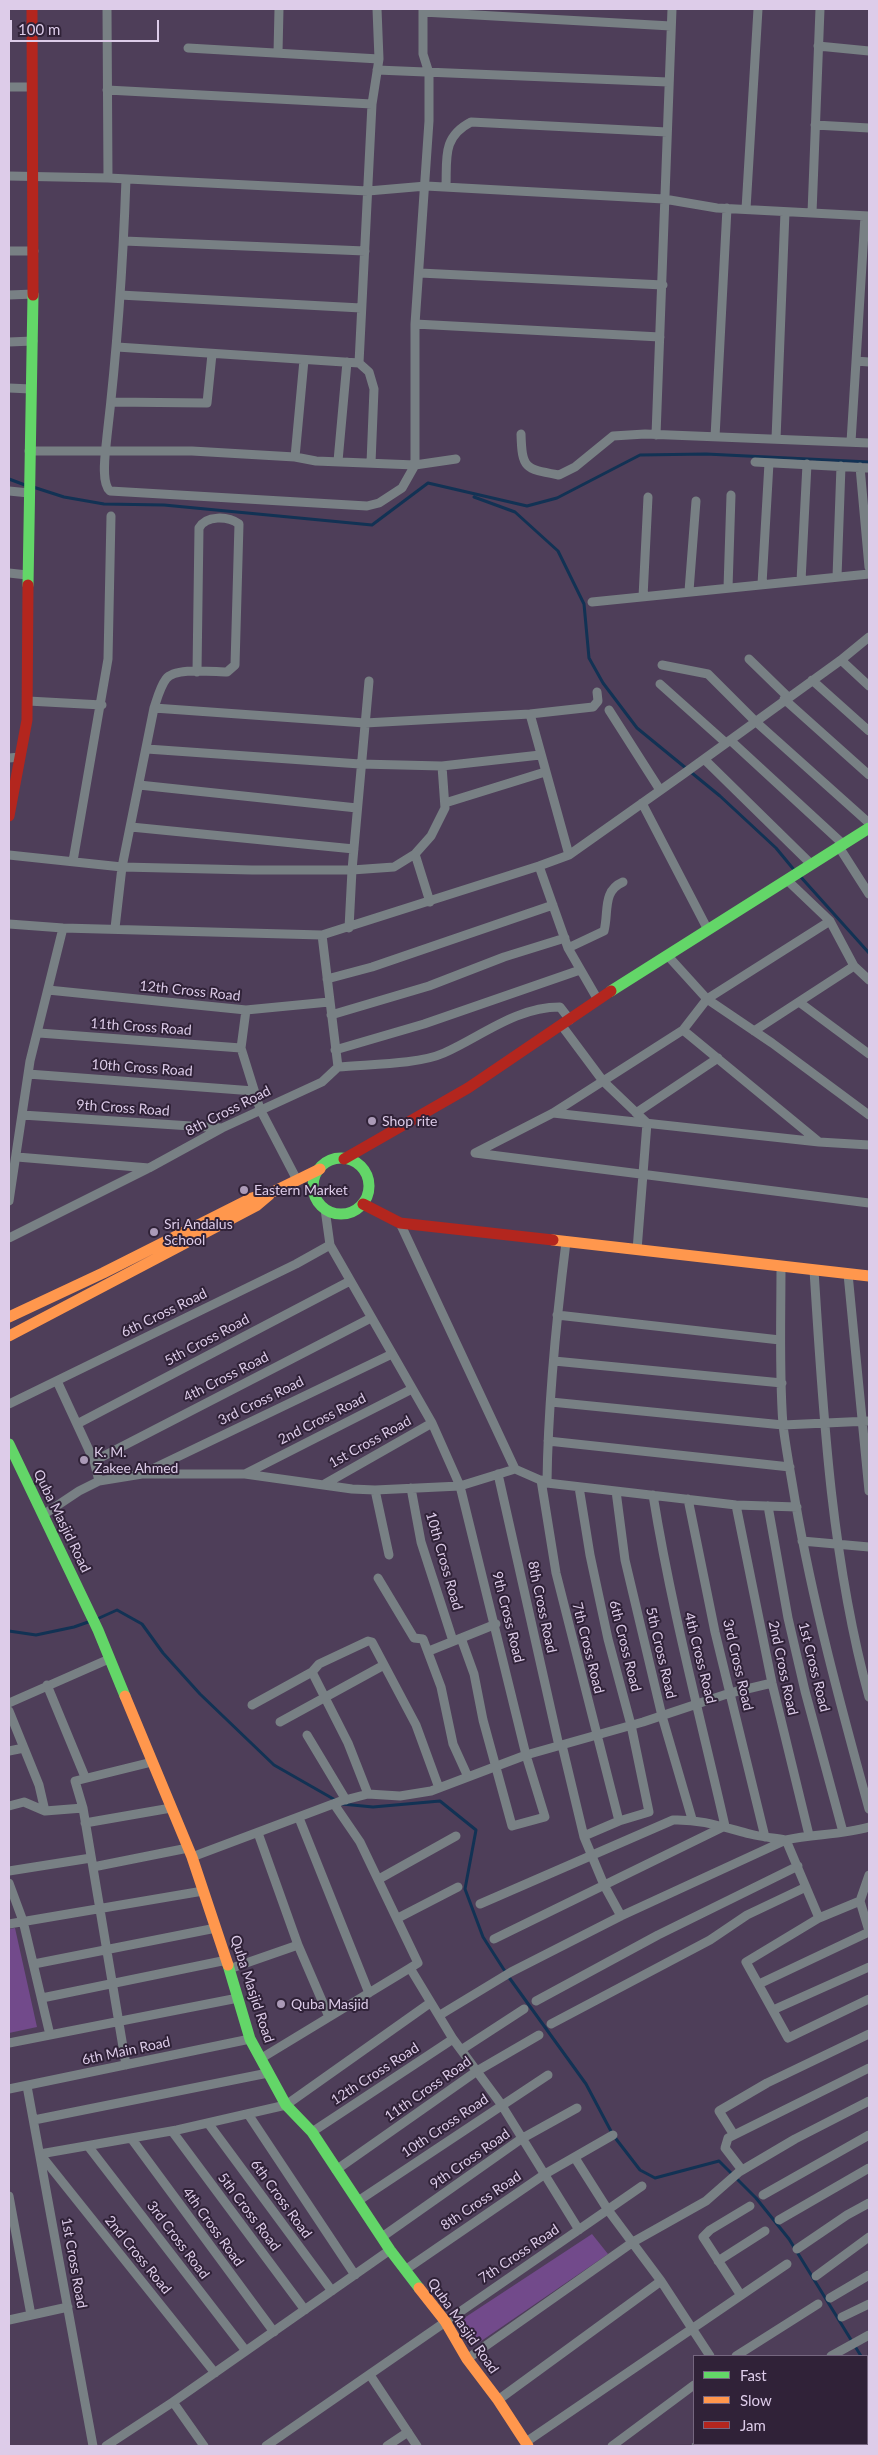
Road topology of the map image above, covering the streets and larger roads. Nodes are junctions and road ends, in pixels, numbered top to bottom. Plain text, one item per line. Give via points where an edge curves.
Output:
1 (32, 9) edge
2 (107, 9) edge
3 (279, 9) edge
4 (377, 9) edge
5 (672, 9) edge
6 (758, 9) edge
7 (820, 9) edge
8 (423, 10) edge
9 (671, 26) junction
10 (818, 46) junction
11 (188, 48) dead end
12 (869, 50) edge
13 (278, 53) junction
14 (379, 59) junction
15 (377, 70) junction
16 (429, 73) junction
17 (668, 82) junction
18 (9, 86) edge
19 (32, 87) junction
20 (107, 90) junction
21 (372, 104) junction
22 (815, 125) junction
23 (869, 128) edge
24 (667, 132) junction
25 (9, 176) edge
26 (33, 176) junction
27 (108, 178) junction
28 (126, 179) junction
29 (426, 186) junction
30 (446, 187) junction
31 (368, 190) junction
32 (664, 199) junction
33 (727, 208) junction
34 (746, 209) junction
35 (785, 212) junction
36 (812, 213) junction
37 (867, 216) edge
38 (124, 241) junction
39 (34, 251) junction
40 (364, 251) junction
41 (9, 252) edge
42 (420, 273) junction
43 (663, 285) junction
44 (34, 294) junction
45 (865, 294) edge
46 (9, 295) edge
47 (120, 295) junction
48 (362, 308) junction
49 (415, 324) junction
50 (660, 337) junction
51 (9, 342) edge
52 (33, 342) junction
53 (117, 347) junction
54 (212, 354) junction
55 (304, 360) junction
56 (856, 361) junction
57 (347, 362) junction
58 (869, 362) edge
59 (359, 363) junction
60 (9, 388) edge
61 (31, 389) junction
62 (111, 402) junction
63 (521, 434) dead end
64 (656, 435) junction
65 (715, 437) junction
66 (776, 439) junction
67 (851, 442) junction
68 (869, 443) edge
69 (29, 451) junction
70 (106, 451) junction
71 (295, 457) junction
72 (456, 459) dead end
73 (338, 461) junction
74 (755, 462) dead end
75 (371, 463) junction
76 (769, 463) junction
77 (807, 464) junction
78 (415, 465) junction
79 (841, 466) junction
80 (865, 467) edge
81 (9, 491) edge
82 (29, 493) junction
83 (731, 494) dead end
84 (648, 497) dead end
85 (696, 501) dead end
86 (111, 516) dead end
87 (869, 567) edge
88 (9, 573) edge
89 (869, 574) edge
90 (27, 575) junction
91 (837, 577) junction
92 (801, 580) junction
93 (762, 584) junction
94 (728, 588) junction
95 (689, 591) junction
96 (643, 597) junction
97 (592, 602) dead end
98 (869, 637) edge
99 (749, 659) dead end
100 (841, 660) junction
101 (662, 665) dead end
102 (197, 672) junction
103 (812, 680) junction
104 (369, 681) dead end
105 (660, 684) dead end
106 (869, 686) edge
107 (597, 692) dead end
108 (786, 698) junction
109 (28, 701) junction
110 (102, 705) junction
111 (154, 708) junction
112 (609, 710) dead end
113 (530, 714) junction
114 (755, 721) junction
115 (365, 723) junction
116 (869, 731) edge
117 (728, 741) junction
118 (147, 749) junction
119 (540, 755) junction
120 (14, 757) edge
121 (702, 761) junction
122 (360, 764) junction
123 (442, 766) junction
124 (545, 772) junction
125 (869, 775) edge
126 (139, 785) junction
127 (660, 790) junction
128 (445, 803) junction
129 (642, 803) junction
130 (357, 808) junction
131 (9, 816) edge
132 (869, 823) edge
133 (131, 827) junction
134 (869, 828) edge
135 (841, 846) junction
136 (354, 849) junction
137 (416, 854) junction
138 (9, 855) edge
139 (569, 855) junction
140 (73, 861) junction
141 (539, 866) junction
142 (809, 866) junction
143 (122, 867) junction
144 (352, 870) junction
145 (789, 878) junction
146 (623, 882) dead end
147 (869, 894) edge
148 (430, 902) junction
149 (553, 905) junction
150 (830, 921) junction
151 (9, 924) edge
152 (63, 928) junction
153 (114, 928) junction
154 (349, 928) junction
155 (708, 930) junction
156 (322, 935) junction
157 (565, 938) junction
158 (568, 948) junction
159 (668, 956) junction
160 (854, 966) junction
161 (580, 970) junction
162 (327, 979) junction
163 (869, 980) edge
164 (48, 990) junction
165 (598, 1000) junction
166 (707, 1000) junction
167 (329, 1002) junction
168 (799, 1002) junction
169 (246, 1010) junction
170 (330, 1015) junction
171 (566, 1023) junction
172 (683, 1030) junction
173 (754, 1031) junction
174 (39, 1033) junction
175 (241, 1048) junction
176 (335, 1050) junction
177 (869, 1054) edge
178 (718, 1058) junction
179 (338, 1067) junction
180 (28, 1074) junction
181 (603, 1081) junction
182 (254, 1090) junction
183 (260, 1109) junction
184 (553, 1113) junction
185 (636, 1113) junction
186 (22, 1115) junction
187 (869, 1116) edge
188 (647, 1123) junction
189 (222, 1128) junction
190 (819, 1142) junction
191 (869, 1145) edge
192 (17, 1157) junction
193 (344, 1158) junction
194 (149, 1168) junction
195 (320, 1168) junction
196 (641, 1175) junction
197 (297, 1180) junction
198 (275, 1191) junction
199 (9, 1201) edge
200 (869, 1203) edge
201 (363, 1204) junction
202 (325, 1209) junction
203 (400, 1223) junction
204 (9, 1238) edge
205 (566, 1242) junction
206 (330, 1244) junction
207 (637, 1250) junction
208 (781, 1266) junction
209 (814, 1270) junction
210 (848, 1274) junction
211 (869, 1276) edge
212 (350, 1281) junction
213 (557, 1315) junction
214 (9, 1317) edge
215 (371, 1318) junction
216 (9, 1336) edge
217 (780, 1340) junction
218 (392, 1354) junction
219 (554, 1361) junction
220 (57, 1380) junction
221 (782, 1383) junction
222 (412, 1389) junction
223 (550, 1402) junction
224 (9, 1404) edge
225 (865, 1422) edge
226 (432, 1423) junction
227 (77, 1424) junction
228 (824, 1424) junction
229 (783, 1425) junction
230 (548, 1441) junction
231 (9, 1444) edge
232 (94, 1461) junction
233 (790, 1467) junction
234 (515, 1468) junction
235 (142, 1474) junction
236 (245, 1474) junction
237 (498, 1474) junction
238 (99, 1481) junction
239 (544, 1482) junction
240 (323, 1485) junction
241 (460, 1486) junction
242 (579, 1486) junction
243 (411, 1488) junction
244 (375, 1490) junction
245 (616, 1490) junction
246 (869, 1490) edge
247 (653, 1495) junction
248 (688, 1499) junction
249 (736, 1505) junction
250 (768, 1506) junction
251 (797, 1507) junction
252 (43, 1515) junction
253 (802, 1541) junction
254 (838, 1543) junction
255 (869, 1547) edge
256 (389, 1555) dead end
257 (378, 1578) dead end
258 (496, 1624) junction
259 (457, 1640) junction
260 (429, 1651) junction
261 (109, 1659) junction
262 (384, 1665) junction
263 (312, 1672) junction
264 (47, 1684) junction
265 (772, 1684) junction
266 (730, 1694) junction
267 (326, 1697) junction
268 (869, 1697) edge
269 (9, 1703) edge
270 (252, 1705) dead end
271 (698, 1705) junction
272 (9, 1711) edge
273 (662, 1716) junction
274 (280, 1722) dead end
275 (631, 1725) junction
276 (307, 1735) dead end
277 (596, 1735) junction
278 (561, 1745) junction
279 (24, 1748) junction
280 (9, 1751) edge
281 (526, 1755) junction
282 (152, 1762) junction
283 (495, 1767) junction
284 (85, 1777) junction
285 (468, 1777) junction
286 (439, 1788) junction
287 (368, 1794) junction
288 (339, 1802) junction
289 (9, 1806) edge
290 (83, 1808) junction
291 (171, 1808) junction
292 (869, 1809) edge
293 (45, 1811) junction
294 (299, 1818) junction
295 (692, 1819) junction
296 (619, 1821) junction
297 (86, 1823) junction
298 (725, 1826) junction
299 (869, 1828) edge
300 (843, 1832) junction
301 (258, 1833) junction
302 (810, 1835) junction
303 (456, 1836) dead end
304 (584, 1836) junction
305 (765, 1836) junction
306 (786, 1840) junction
307 (190, 1853) junction
308 (592, 1855) junction
309 (92, 1863) junction
310 (798, 1866) junction
311 (9, 1871) edge
312 (869, 1876) edge
313 (379, 1879) junction
314 (9, 1883) edge
315 (604, 1885) junction
316 (458, 1887) dead end
317 (806, 1887) junction
318 (867, 1887) edge
319 (203, 1891) junction
320 (860, 1901) junction
321 (480, 1904) dead end
322 (100, 1910) junction
323 (621, 1916) junction
324 (398, 1918) junction
325 (818, 1918) junction
326 (23, 1921) junction
327 (9, 1924) edge
328 (216, 1928) junction
329 (868, 1928) edge
330 (494, 1939) dead end
331 (298, 1945) junction
332 (106, 1949) junction
333 (34, 1964) junction
334 (228, 1965) junction
335 (410, 1968) junction
336 (869, 1968) edge
337 (759, 1984) junction
338 (112, 1985) junction
339 (369, 1993) junction
340 (42, 1998) junction
341 (238, 1998) junction
342 (869, 1999) edge
343 (536, 2001) dead end
344 (430, 2003) junction
345 (524, 2009) dead end
346 (773, 2010) junction
347 (440, 2015) junction
348 (329, 2017) junction
349 (119, 2022) junction
350 (551, 2024) dead end
351 (869, 2034) edge
352 (50, 2035) junction
353 (539, 2035) dead end
354 (250, 2039) junction
355 (453, 2039) junction
356 (9, 2042) edge
357 (461, 2050) junction
358 (260, 2059) junction
359 (126, 2065) junction
360 (869, 2068) edge
361 (477, 2071) junction
362 (268, 2073) junction
363 (548, 2075) dead end
364 (27, 2086) junction
365 (9, 2089) edge
366 (869, 2101) edge
367 (501, 2104) junction
368 (286, 2105) junction
369 (577, 2108) dead end
370 (248, 2114) junction
371 (34, 2120) junction
372 (208, 2122) junction
373 (172, 2131) junction
374 (312, 2132) junction
375 (612, 2135) dead end
376 (734, 2135) junction
377 (869, 2135) edge
378 (131, 2138) junction
379 (522, 2139) junction
380 (88, 2146) junction
381 (40, 2154) junction
382 (575, 2158) junction
383 (869, 2168) edge
384 (336, 2170) junction
385 (741, 2171) junction
386 (545, 2174) junction
387 (642, 2186) dead end
388 (763, 2195) dead end
389 (9, 2196) edge
390 (358, 2201) junction
391 (869, 2203) edge
392 (750, 2206) dead end
393 (608, 2210) junction
394 (779, 2220) dead end
395 (579, 2230) junction
396 (765, 2231) dead end
397 (382, 2237) junction
398 (869, 2237) edge
399 (633, 2242) junction
400 (797, 2249) dead end
401 (390, 2250) junction
402 (718, 2261) junction
403 (787, 2264) dead end
404 (404, 2270) junction
405 (355, 2274) junction
406 (869, 2275) edge
407 (816, 2276) dead end
408 (661, 2281) junction
409 (332, 2291) junction
410 (740, 2294) junction
411 (830, 2298) dead end
412 (818, 2304) dead end
413 (869, 2304) edge
414 (68, 2307) junction
415 (305, 2310) junction
416 (31, 2315) junction
417 (842, 2317) dead end
418 (9, 2320) edge
419 (445, 2321) junction
420 (692, 2329) junction
421 (274, 2332) junction
422 (869, 2335) edge
423 (246, 2351) junction
424 (709, 2355) edge
425 (738, 2355) edge
426 (832, 2355) edge
427 (467, 2359) junction
428 (215, 2373) junction
429 (370, 2375) junction
430 (693, 2386) edge
431 (498, 2400) junction
432 (173, 2402) junction
433 (408, 2432) junction
434 (527, 2444) edge
435 (93, 2446) edge
436 (106, 2446) edge
437 (204, 2446) edge
438 (266, 2446) edge
439 (386, 2446) edge
440 (418, 2446) edge
441 (612, 2446) edge

1 - 19 street
2 - 20 street
3 - 13 street
4 - 14 street
5 - 9 street
6 - 34 street
7 - 10 street
8 - 9 street
8 - 16 street via 423,60
9 - 17 street
10 - 12 street
10 - 22 street
11 - 13 street
13 - 14 street
14 - 15 street
15 - 16 street
15 - 21 street
16 - 17 street
16 - 29 street
17 - 24 street
18 - 19 street
19 - 26 street
20 - 21 street
20 - 27 street
21 - 31 street
22 - 23 street
22 - 36 street
24 - 30 street via 471,122 454,133 448,146
24 - 32 street
25 - 26 street
26 - 27 street
26 - 39 street
27 - 28 street
28 - 31 street
28 - 38 street
29 - 30 street
29 - 31 street
29 - 42 street
30 - 32 street
31 - 40 street
32 - 33 street
32 - 43 street
33 - 34 street
33 - 65 street
34 - 35 street
35 - 36 street
35 - 66 street
36 - 37 street
37 - 45 street
38 - 40 street
38 - 47 street
39 - 41 street
39 - 44 street
40 - 48 street
42 - 43 street
42 - 49 street
43 - 50 street
44 - 46 street
44 - 52 street
45 - 56 street
47 - 48 street
47 - 53 street
48 - 59 street
49 - 50 street
49 - 78 street
50 - 64 street
51 - 52 street
52 - 61 street
53 - 54 street
53 - 62 street
54 - 55 street
54 - 62 street via 207,404
55 - 57 street
55 - 71 street
56 - 58 street
56 - 67 street
57 - 59 street
57 - 73 street
59 - 75 street via 369,372 374,389
60 - 61 street
61 - 69 street
62 - 70 street
63 - 64 street via 522,460 528,467 560,475 613,436
64 - 65 street
65 - 66 street
66 - 67 street
67 - 68 street
69 - 70 street
69 - 82 street
70 - 71 street via 192,451
70 - 78 street via 105,482 110,492 367,506 379,503 402,488
71 - 73 street
72 - 78 street
73 - 75 street
74 - 76 street
75 - 78 street
76 - 77 street
76 - 93 street
77 - 79 street
77 - 92 street
79 - 80 street
79 - 91 street
80 - 87 street
81 - 82 street
82 - 90 street
83 - 94 street
84 - 96 street
85 - 95 street
86 - 110 street via 108,659
88 - 90 street
89 - 91 street
90 - 109 street
91 - 92 street
92 - 93 street
93 - 94 street
94 - 95 street
95 - 96 street
96 - 97 street
98 - 100 street
99 - 108 street
100 - 103 street
100 - 106 street
101 - 114 street via 708,674
102 - 102 street via 199,528 205,520 230,520 238,524 235,665 227,672
102 - 111 street via 169,676
103 - 108 street
103 - 116 street
104 - 115 street
105 - 117 street
107 - 113 street via 598,701 593,707
108 - 114 street
108 - 125 street
109 - 110 street
109 - 120 street via 27,720
110 - 140 street
111 - 115 street
111 - 118 street
112 - 127 street
113 - 115 street
113 - 119 street
114 - 117 street
114 - 132 street
115 - 122 street
117 - 121 street
117 - 135 street
118 - 122 street
118 - 126 street
119 - 123 street
119 - 124 street
120 - 131 street
121 - 127 street
121 - 142 street
122 - 123 street
122 - 130 street
123 - 128 street
124 - 128 street
124 - 139 street
126 - 130 street
126 - 133 street
127 - 129 street
128 - 137 street via 431,836
129 - 139 street
129 - 155 street
130 - 136 street
133 - 136 street
133 - 143 street
134 - 135 street
135 - 142 street
135 - 147 street
136 - 144 street
137 - 144 street via 394,867
137 - 148 street
138 - 140 street
139 - 141 street
140 - 143 street
141 - 148 street
141 - 149 street
142 - 145 street
143 - 144 street
143 - 153 street
144 - 154 street
145 - 150 street
145 - 155 street
146 - 158 street via 608,893 604,931
148 - 154 street
149 - 157 street
149 - 162 street via 372,967
150 - 160 street
150 - 166 street
151 - 152 street
152 - 153 street
152 - 164 street
153 - 156 street
154 - 156 street
155 - 159 street
156 - 162 street
157 - 158 street
157 - 170 street via 429,986
158 - 161 street
159 - 165 street
159 - 166 street
160 - 163 street
160 - 168 street
161 - 165 street
161 - 176 street via 424,1024
162 - 167 street
164 - 169 street, 12th Cross Road
164 - 174 street
165 - 171 street
166 - 172 street
166 - 173 street
167 - 169 street, 12th Cross Road
167 - 170 street
168 - 173 street
168 - 177 street
169 - 175 street
170 - 176 street
171 - 179 street via 560,1007 543,1007 513,1016 442,1054 394,1064
171 - 181 street
171 - 193 street via 456,1095
172 - 178 street
172 - 181 street
173 - 187 street
174 - 175 street, 11th Cross Road
174 - 180 street
175 - 182 street
176 - 179 street
178 - 185 street
178 - 190 street
179 - 183 street, 8th Cross Road via 322,1082
180 - 182 street, 10th Cross Road
180 - 186 street
181 - 184 street
181 - 185 street
182 - 183 street
183 - 189 street, 8th Cross Road
183 - 197 street
184 - 188 street
184 - 196 street via 475,1153
185 - 188 street
186 - 189 street, 9th Cross Road
186 - 192 street
188 - 190 street
188 - 196 street
189 - 194 street, 8th Cross Road
190 - 191 street
192 - 194 street
192 - 199 street
193 - 195 street via 335,1159
193 - 201 street via 366,1172 369,1189
194 - 204 street, 8th Cross Road
195 - 197 street
195 - 202 street via 314,1185 318,1202
196 - 200 street
196 - 207 street
197 - 198 street
198 - 214 street via 252,1198
198 - 216 street via 256,1206
201 - 202 street via 349,1213
201 - 203 street
202 - 206 street
203 - 205 street
203 - 234 street
205 - 207 street
205 - 213 street, 7th Cross Road
206 - 212 street, 9th Cross Road
206 - 220 street, 6th Cross Road via 296,1264
207 - 208 street
208 - 209 street
208 - 217 street
209 - 210 street
209 - 228 street
210 - 211 street
210 - 225 street
212 - 215 street, 9th Cross Road
212 - 227 street, 5th Cross Road
213 - 217 street
213 - 219 street, 7th Cross Road
215 - 218 street, 9th Cross Road
215 - 232 street, 4th Cross Road
217 - 221 street
218 - 222 street, 9th Cross Road
218 - 235 street, 3rd Cross Road
219 - 221 street
219 - 223 street, 7th Cross Road
220 - 224 street, 6th Cross Road
220 - 227 street
221 - 229 street
222 - 226 street, 9th Cross Road
222 - 236 street, 2nd Cross Road
223 - 229 street
223 - 230 street, 7th Cross Road
225 - 228 street
225 - 246 street
226 - 240 street, 1st Cross Road
226 - 241 street, 9th Cross Road
227 - 232 street
228 - 229 street
228 - 254 street
229 - 233 street
230 - 233 street
230 - 239 street, 7th Cross Road
231 - 252 street, Quba Masjid Road
232 - 238 street
233 - 251 street
234 - 237 street
234 - 239 street
235 - 236 street
235 - 238 street
236 - 240 street
237 - 241 street
237 - 278 street, 8th Cross Road
238 - 252 street
239 - 242 street
239 - 277 street, 7th Cross Road via 556,1573
240 - 244 street
241 - 243 street
241 - 258 street, 9th Cross Road
242 - 245 street
242 - 275 street, 6th Cross Road via 608,1639
243 - 244 street
243 - 259 street, 10th Cross Road via 421,1542
244 - 256 street
245 - 247 street
245 - 273 street, 5th Cross Road via 626,1560
247 - 248 street
247 - 271 street, 4th Cross Road via 682,1649
248 - 249 street
248 - 266 street, 3rd Cross Road
249 - 250 street
249 - 265 street, 2nd Cross Road
250 - 251 street
250 - 300 street, 1st Cross Road via 788,1618
251 - 253 street
252 - 261 street, Quba Masjid Road
253 - 254 street
253 - 292 street
254 - 255 street
254 - 268 street
257 - 260 street via 414,1638 423,1639
258 - 259 street
258 - 281 street, 9th Cross Road
259 - 260 street
259 - 283 street, 10th Cross Road via 474,1674 476,1695
260 - 285 street via 441,1687 453,1744
261 - 264 street
261 - 282 street, Quba Masjid Road
262 - 263 street via 372,1642 368,1641 319,1664
262 - 267 street
262 - 286 street via 416,1725
263 - 267 street
263 - 270 street
264 - 269 street
264 - 284 street
265 - 266 street
265 - 302 street, 2nd Cross Road
266 - 271 street
266 - 305 street, 3rd Cross Road
267 - 274 street
267 - 287 street
271 - 273 street
271 - 298 street, 4th Cross Road
272 - 279 street
273 - 275 street
273 - 295 street, 5th Cross Road
275 - 277 street
275 - 296 street, 6th Cross Road via 649,1812
276 - 288 street
277 - 278 street
277 - 296 street, 7th Cross Road
278 - 281 street
278 - 304 street, 8th Cross Road
279 - 280 street
279 - 293 street via 39,1785
281 - 283 street
281 - 283 street, 9th Cross Road via 545,1817 512,1826
282 - 284 street
282 - 291 street, Quba Masjid Road
283 - 285 street
284 - 290 street via 75,1781
285 - 286 street
286 - 287 street via 400,1796
287 - 288 street
288 - 294 street
288 - 313 street
289 - 293 street via 24,1802
290 - 293 street
290 - 297 street
291 - 297 street
291 - 307 street, Quba Masjid Road
294 - 301 street
294 - 339 street
295 - 298 street
295 - 308 street via 673,1820
296 - 304 street
297 - 309 street
298 - 305 street
298 - 315 street
299 - 300 street
300 - 302 street
301 - 307 street
301 - 331 street
302 - 306 street
303 - 313 street
304 - 308 street, 8th Cross Road
305 - 306 street
306 - 310 street
306 - 323 street
307 - 309 street
307 - 319 street, Quba Masjid Road
308 - 315 street, 8th Cross Road
308 - 321 street
309 - 311 street
309 - 322 street
310 - 317 street
310 - 343 street via 634,1947
312 - 318 street
313 - 324 street
314 - 326 street
315 - 323 street, 8th Cross Road
315 - 330 street
316 - 324 street
317 - 325 street
317 - 350 street via 747,1915 710,1940
318 - 320 street
319 - 322 street
319 - 328 street, Quba Masjid Road
320 - 325 street
320 - 329 street
322 - 326 street
322 - 332 street
323 - 347 street via 511,1972
324 - 335 street via 418,1963
325 - 337 street via 746,1962
326 - 327 street
326 - 333 street
328 - 332 street
328 - 334 street, Quba Masjid Road
329 - 337 street
331 - 334 street
331 - 348 street
332 - 333 street
332 - 338 street
333 - 340 street
334 - 338 street
334 - 341 street, Quba Masjid Road
335 - 339 street
335 - 344 street
336 - 346 street
337 - 346 street
338 - 340 street
338 - 349 street
339 - 348 street
340 - 352 street
341 - 349 street
341 - 354 street, Quba Masjid Road
342 - 346 street via 788,2038
344 - 347 street
344 - 368 street
345 - 357 street
347 - 355 street
348 - 358 street
349 - 352 street
349 - 359 street
351 - 376 street via 767,2083 719,2111
352 - 356 street
353 - 361 street, 11th Cross Road
354 - 358 street, Quba Masjid Road
354 - 359 street, 6th Main Road
355 - 357 street
355 - 374 street, 12th Cross Road
357 - 361 street
358 - 362 street, Quba Masjid Road
359 - 364 street, 6th Main Road
360 - 376 street
361 - 367 street
361 - 384 street, 11th Cross Road
362 - 368 street, Quba Masjid Road
362 - 371 street
363 - 367 street, 10th Cross Road
364 - 365 street, 6th Main Road
364 - 371 street, 1st Cross Road
366 - 385 street
367 - 379 street
367 - 390 street, 10th Cross Road
368 - 370 street
368 - 374 street, Quba Masjid Road
369 - 379 street, 9th Cross Road
370 - 372 street
370 - 405 street
371 - 381 street, 1st Cross Road
372 - 373 street
372 - 409 street, 6th Cross Road
373 - 378 street
373 - 415 street, 5th Cross Road
374 - 384 street, Quba Masjid Road
375 - 382 street, 8th Cross Road
376 - 385 street via 726,2141 725,2148
377 - 388 street
378 - 380 street
378 - 421 street, 4th Cross Road
379 - 386 street
379 - 397 street, 9th Cross Road
380 - 381 street
380 - 423 street, 3rd Cross Road
381 - 414 street, 1st Cross Road
381 - 428 street, 2nd Cross Road
382 - 386 street, 8th Cross Road
382 - 393 street
383 - 394 street
384 - 390 street, Quba Masjid Road
385 - 399 street via 706,2201
386 - 395 street
386 - 404 street, 8th Cross Road
387 - 393 street, 7th Cross Road
389 - 416 street
390 - 397 street, Quba Masjid Road
391 - 400 street
392 - 402 street via 704,2237
393 - 395 street, 7th Cross Road
393 - 399 street
395 - 419 street, 7th Cross Road
396 - 402 street
397 - 401 street, Quba Masjid Road
398 - 407 street
399 - 408 street
399 - 427 street
401 - 404 street, Quba Masjid Road
401 - 405 street
402 - 410 street
403 - 410 street
404 - 419 street, Quba Masjid Road
405 - 409 street
406 - 411 street
408 - 420 street
408 - 431 street
409 - 415 street
410 - 420 street
412 - 425 street
413 - 417 street
414 - 416 street
414 - 435 street, 1st Cross Road
415 - 421 street
416 - 418 street
419 - 427 street, Quba Masjid Road
419 - 429 street, 7th Cross Road
420 - 424 street
420 - 434 street
421 - 423 street
422 - 426 street
423 - 428 street
427 - 431 street, Quba Masjid Road
428 - 432 street
429 - 433 street
429 - 438 street, 7th Cross Road
430 - 441 street
431 - 434 street, Quba Masjid Road
432 - 436 street
432 - 437 street
433 - 439 street
433 - 440 street

